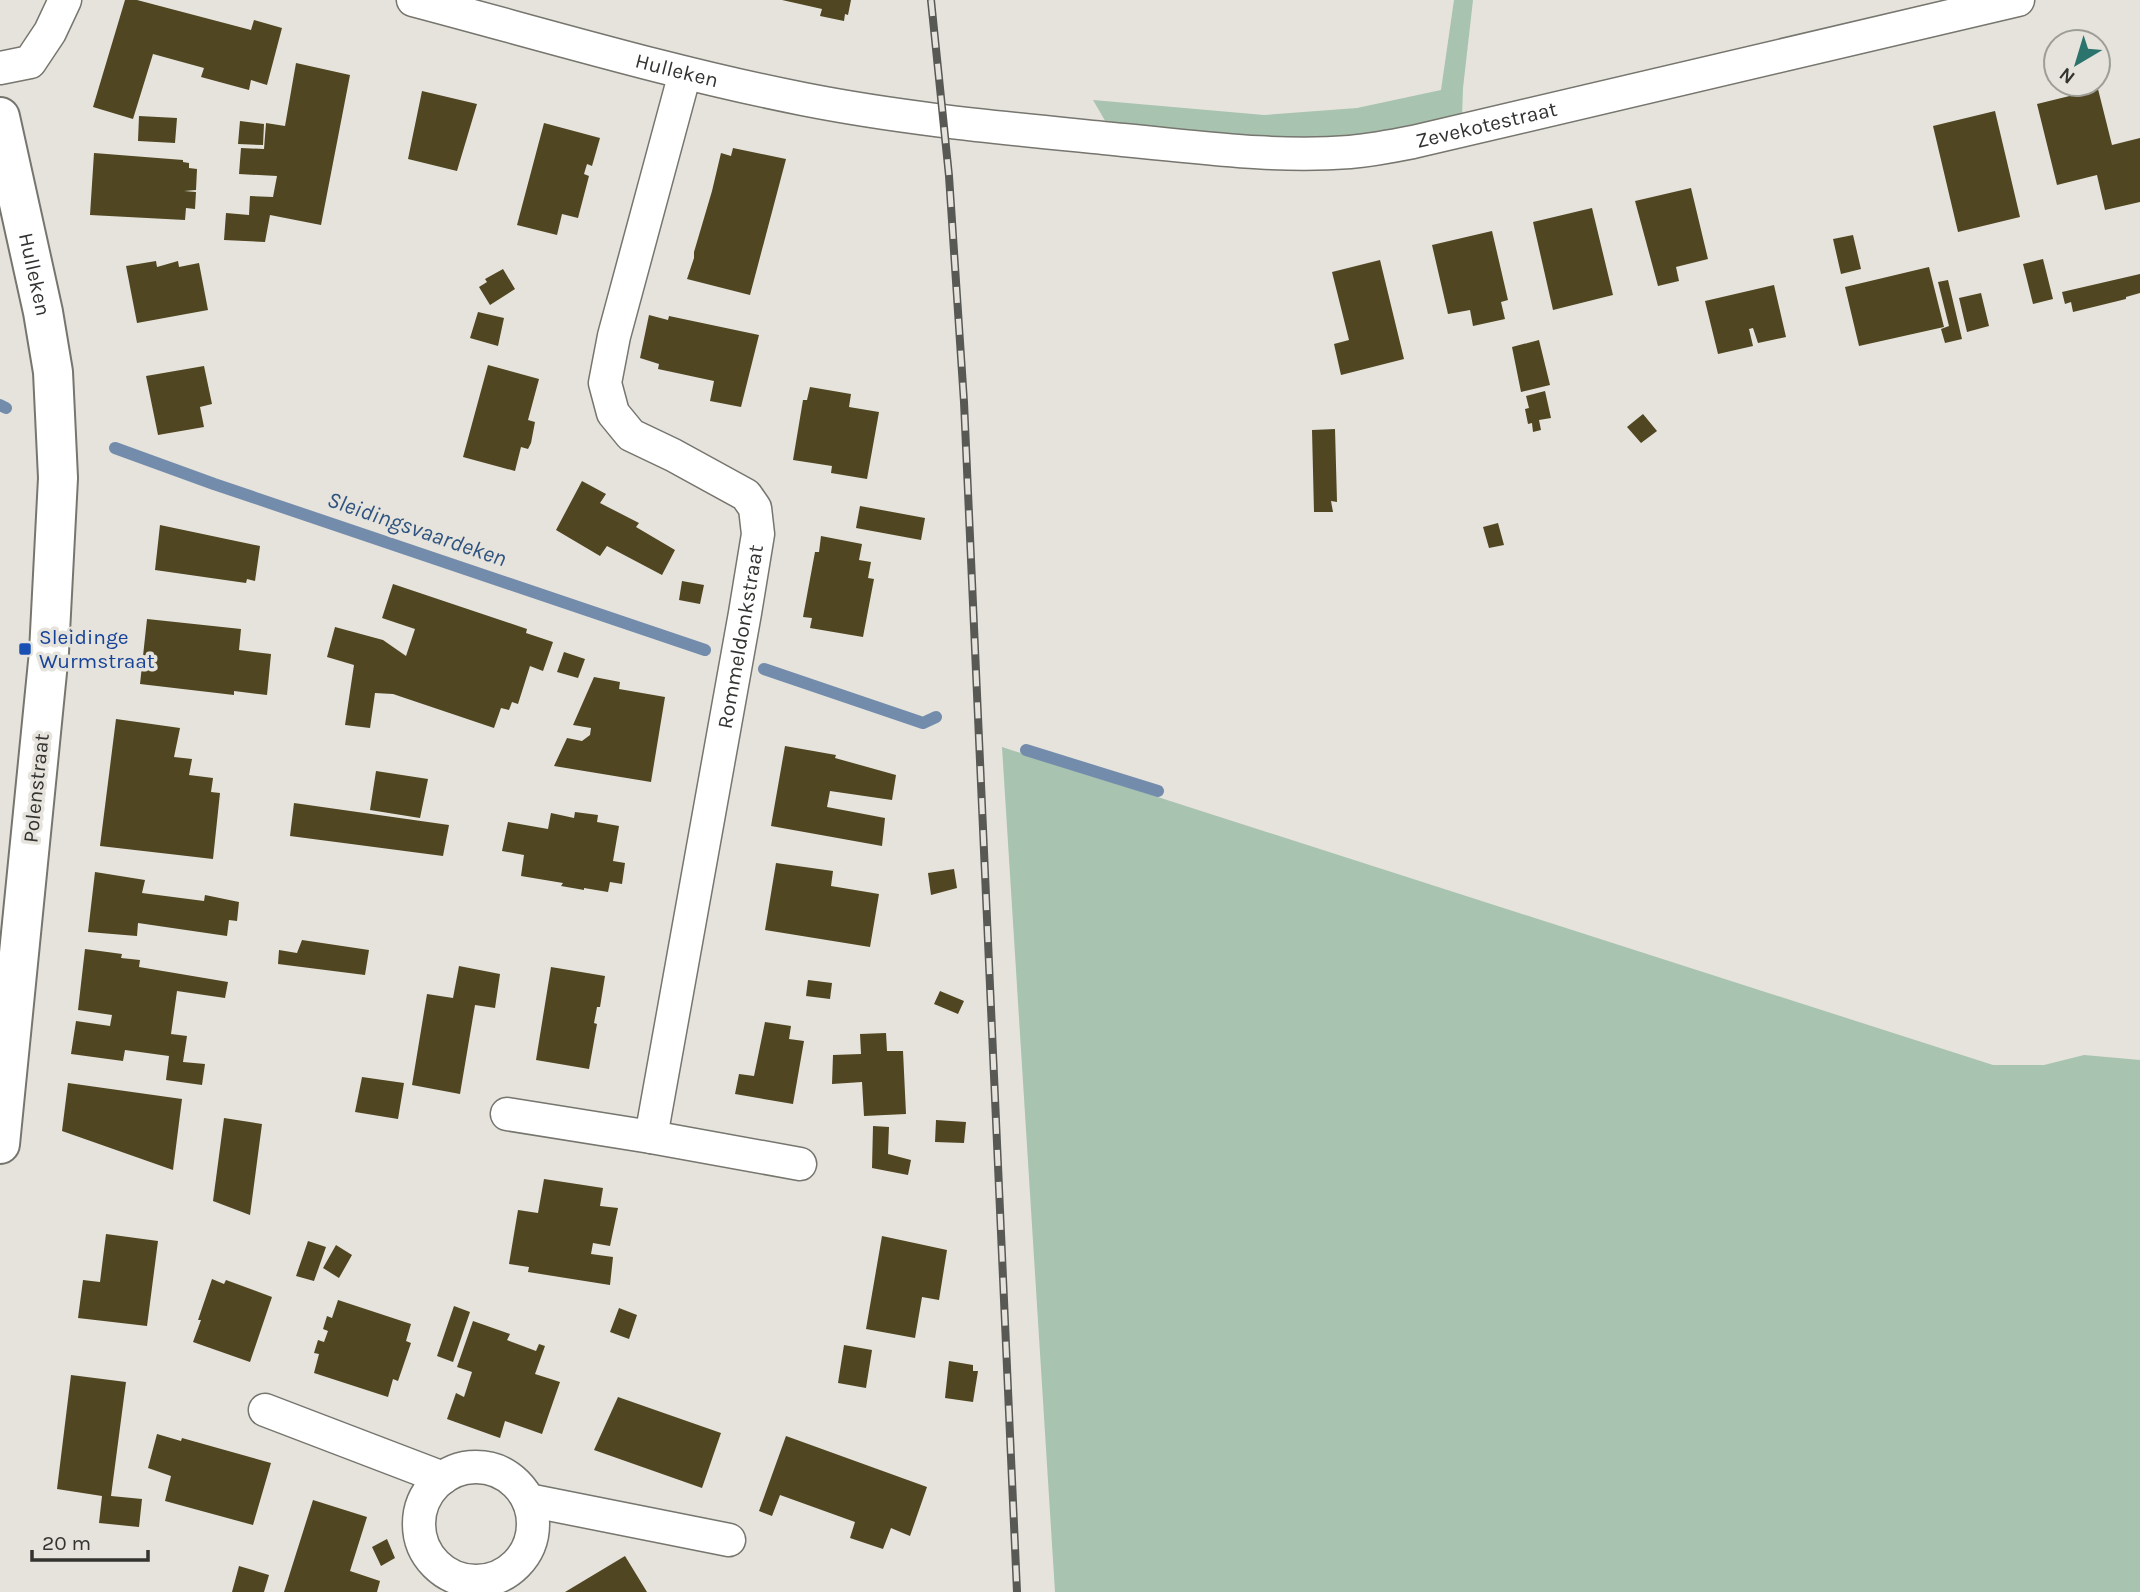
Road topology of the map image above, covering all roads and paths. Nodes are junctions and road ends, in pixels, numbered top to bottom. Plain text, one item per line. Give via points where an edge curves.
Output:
1 (65, 0) edge
2 (413, 0) edge
3 (2018, 0) edge
4 (0, 68) edge
5 (685, 72) junction
6 (0, 117) edge
7 (944, 121) joint
8 (56, 432) joint
9 (507, 1114) dead end
10 (651, 1137) junction
11 (0, 1143) edge
12 (800, 1164) dead end
13 (265, 1410) dead end
14 (443, 1478) junction
15 (528, 1500) junction
16 (729, 1540) dead end
17 (456, 1585) edge

1 - 4 street via 30,62
2 - 5 street, Hulleken
3 - 7 street, Zevekotestraat via 1413,142 1352,152 1233,151
5 - 7 street, Hulleken via 805,100
5 - 10 street, Rommeldonkstraat via 605,383 613,413 631,435 746,495 755,508 758,534
6 - 8 main road, Hulleken via 43,312
8 - 11 main road, Polenstraat via 49,652
9 - 10 street
10 - 12 street
13 - 14 street
14 - 15 street via 480,1466 517,1483
14 - 17 street via 422,1502 419,1533 425,1552
15 - 16 street
15 - 17 street via 533,1531 520,1562 489,1581

